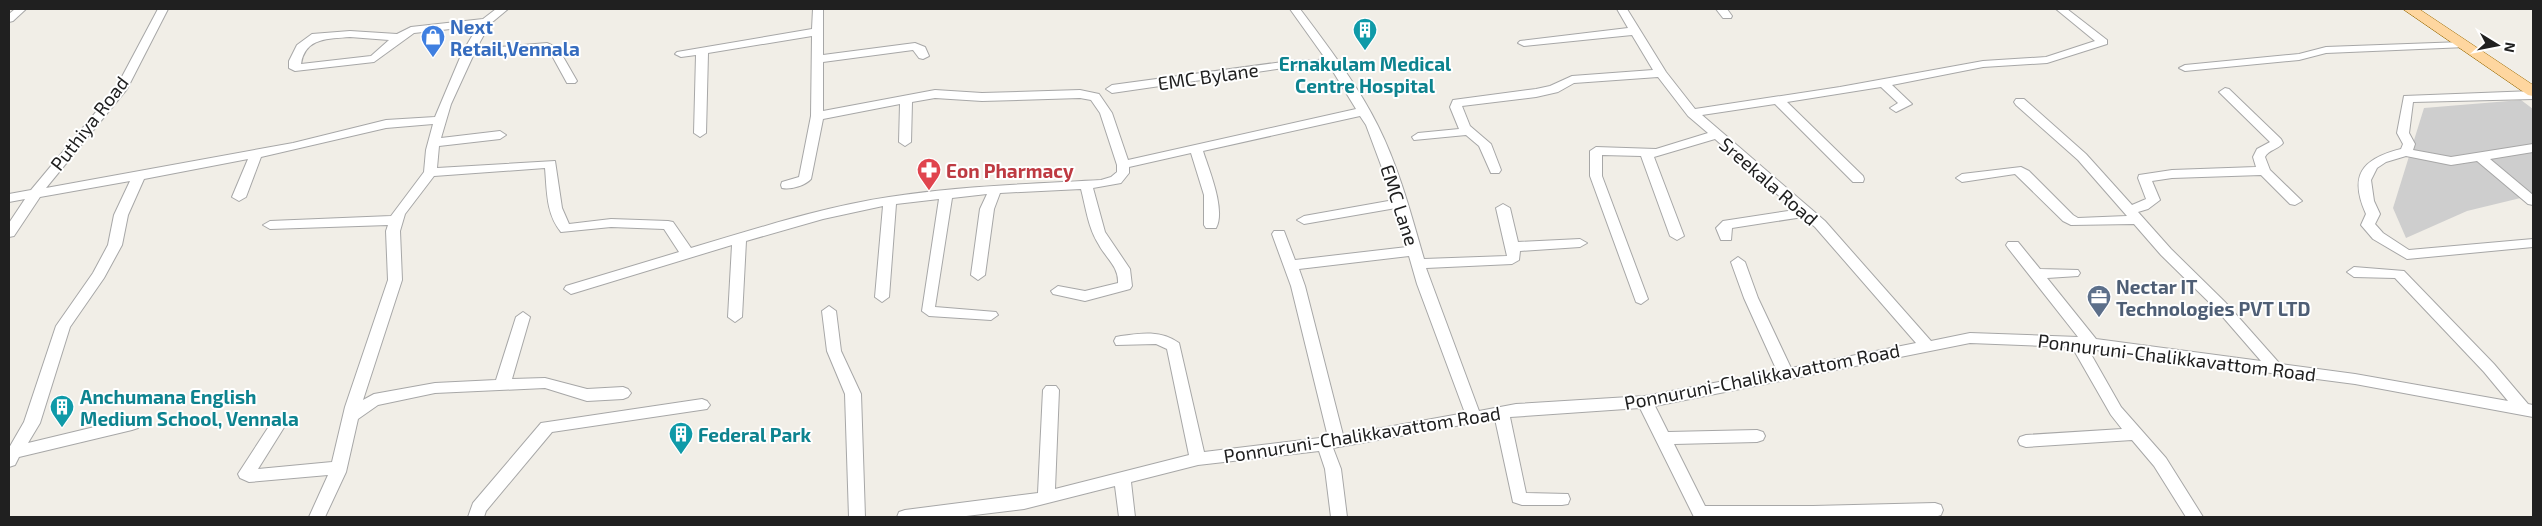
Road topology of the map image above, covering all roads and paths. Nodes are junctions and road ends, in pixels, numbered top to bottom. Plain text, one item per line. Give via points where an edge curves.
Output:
1 (21, 9) edge
2 (163, 9) edge
3 (503, 9) edge
4 (818, 9) edge
5 (1295, 9) edge
6 (1622, 9) edge
7 (2061, 9) edge
8 (2410, 9) edge
9 (2424, 9) edge
10 (9, 19) edge
11 (486, 22) junction
12 (1635, 31) junction
13 (817, 32) junction
14 (399, 37) junction
15 (1524, 43) dead end
16 (2462, 45) junction
17 (702, 51) junction
18 (468, 53) junction
19 (681, 54) dead end
20 (923, 56) dead end
21 (817, 59) junction
22 (1331, 59) junction
23 (2185, 68) dead end
24 (1661, 73) junction
25 (571, 81) dead end
26 (1884, 83) junction
27 (2533, 83) edge
28 (1112, 89) dead end
29 (2225, 92) dead end
30 (2533, 94) edge
31 (906, 99) junction
32 (1778, 100) junction
33 (2020, 102) dead end
34 (1896, 108) dead end
35 (1364, 111) junction
36 (1692, 113) junction
37 (817, 116) junction
38 (441, 120) junction
39 (1465, 128) junction
40 (700, 133) dead end
41 (500, 135) dead end
42 (1716, 135) junction
43 (1418, 137) dead end
44 (905, 142) dead end
45 (434, 143) junction
46 (1196, 148) junction
47 (2533, 148) edge
48 (1646, 152) junction
49 (2406, 152) junction
50 (256, 154) junction
51 (2480, 157) junction
52 (1123, 165) junction
53 (1495, 170) dead end
54 (2264, 170) junction
55 (430, 172) junction
56 (139, 176) junction
57 (1962, 178) dead end
58 (1858, 179) dead end
59 (787, 185) dead end
60 (1086, 185) junction
61 (995, 189) junction
62 (36, 194) junction
63 (946, 195) junction
64 (239, 197) dead end
65 (9, 198) edge
66 (890, 201) junction
67 (2533, 201) edge
68 (2295, 202) dead end
69 (1401, 204) junction
70 (1503, 208) dead end
71 (1807, 212) junction
72 (2132, 215) junction
73 (397, 220) junction
74 (1304, 220) dead end
75 (270, 225) dead end
76 (1211, 225) dead end
77 (9, 233) edge
78 (1279, 234) dead end
79 (1678, 236) dead end
80 (1726, 237) dead end
81 (739, 238) junction
82 (1580, 243) dead end
83 (2533, 243) edge
84 (2013, 245) dead end
85 (1512, 247) junction
86 (687, 253) junction
87 (1417, 258) junction
88 (1738, 262) dead end
89 (1290, 264) junction
90 (2354, 272) dead end
91 (2073, 273) dead end
92 (2036, 274) junction
93 (978, 275) dead end
94 (571, 289) dead end
95 (1058, 291) dead end
96 (882, 297) dead end
97 (1641, 299) dead end
98 (829, 311) dead end
99 (991, 315) dead end
100 (523, 317) dead end
101 (735, 317) dead end
102 (1121, 341) dead end
103 (2084, 343) junction
104 (1927, 346) junction
105 (2275, 368) junction
106 (1786, 373) junction
107 (503, 383) junction
108 (1051, 390) dead end
109 (623, 393) dead end
110 (1644, 402) junction
111 (702, 405) dead end
112 (2528, 410) edge
113 (1501, 412) junction
114 (351, 416) junction
115 (1474, 417) junction
116 (280, 421) dead end
117 (132, 424) dead end
118 (2136, 434) junction
119 (1757, 436) dead end
120 (1663, 438) junction
121 (2026, 441) dead end
122 (1330, 443) junction
123 (11, 457) edge
124 (1198, 460) junction
125 (339, 468) junction
126 (1122, 479) junction
127 (1046, 499) junction
128 (1562, 499) dead end
129 (1935, 510) dead end
130 (983, 513) edge
131 (1701, 515) edge
132 (317, 517) edge
133 (476, 517) edge
134 (857, 517) edge
135 (905, 517) edge
136 (1127, 517) edge
137 (1339, 517) edge
138 (2195, 517) edge

1 - 10 street
2 - 62 street, Puthiya Road via 121,89
3 - 11 street
4 - 13 street
5 - 22 street, EMC Lane
6 - 12 street, Sreekala Road
7 - 26 street via 2104,42 2047,60 1983,64
8 - 16 main road
9 - 27 main road
11 - 14 street via 411,30
11 - 18 street
12 - 15 street
12 - 24 street, Sreekala Road
13 - 17 street
13 - 21 street
14 - 14 street via 374,59 295,68 303,45 316,36
16 - 23 street via 2326,50 2299,57
16 - 30 main road
17 - 19 street
17 - 40 street
18 - 25 street via 543,45 554,50
18 - 38 street
20 - 21 street via 921,49 915,46
21 - 37 street
22 - 28 street, EMC Bylane via 1327,63 1298,63
22 - 35 street, EMC Lane
24 - 36 street, Sreekala Road
24 - 39 street via 1572,80 1536,93 1457,103
26 - 32 street
26 - 34 street via 1906,104
29 - 54 street via 2277,142 2261,152 2259,158
30 - 49 street via 2408,99 2403,133 2409,144
31 - 37 street
31 - 44 street
31 - 52 street via 936,94 982,97 1080,94 1095,98 1106,113
32 - 36 street
32 - 58 street
33 - 72 street via 2082,157
35 - 46 street
35 - 69 street, EMC Lane via 1379,141
36 - 42 street, Sreekala Road
37 - 59 street via 805,179
38 - 45 street
38 - 50 street via 386,124
39 - 43 street via 1464,132
39 - 53 street via 1485,144
41 - 45 street
42 - 48 street via 1657,152
42 - 71 street, Sreekala Road
45 - 55 street
46 - 52 street
46 - 76 street via 1212,198
47 - 51 street
48 - 79 street
48 - 97 street via 1596,151 1596,176
49 - 51 street via 2451,161
49 - 83 street via 2377,161 2363,178 2364,197 2373,214 2368,225 2378,236 2407,255
50 - 56 street
50 - 64 street
51 - 67 street
52 - 60 street via 1123,173 1116,180
54 - 68 street
54 - 72 street via 2148,176 2144,178 2153,200
55 - 73 street via 408,199
55 - 86 street via 550,164 555,203 561,225 566,229 611,223 668,225
56 - 62 street
56 - 123 street via 121,215 115,244 99,275 63,326 32,423
57 - 72 street via 2017,170 2076,222
60 - 61 street
60 - 95 street via 1104,244 1123,270 1125,286 1085,296
61 - 63 street
61 - 93 street via 987,209
62 - 65 street
62 - 77 street, Puthiya Road
63 - 66 street
63 - 99 street via 929,311
66 - 81 street via 822,215
66 - 96 street
69 - 74 street
69 - 87 street, EMC Lane
70 - 85 street
71 - 80 street via 1728,224 1723,228
71 - 104 street, Sreekala Road
72 - 105 street via 2220,305
73 - 75 street
73 - 114 street via 393,231 395,280
78 - 89 street
81 - 86 street
81 - 101 street
82 - 85 street
84 - 92 street
85 - 87 street via 1514,256 1507,261
86 - 94 street
87 - 89 street
87 - 115 street, EMC Lane
88 - 106 street
89 - 122 street
90 - 112 street via 2399,274
91 - 92 street
92 - 103 street
98 - 134 street via 834,351 853,394
100 - 107 street
102 - 124 street via 1157,339 1167,341 1174,348
103 - 104 street, Ponnuruni-Chalikkavattom Road via 1970,338
103 - 105 street, Ponnuruni-Chalikkavattom Road
103 - 118 street via 2116,411
104 - 106 street, Ponnuruni-Chalikkavattom Road
105 - 112 street, Ponnuruni-Chalikkavattom Road
106 - 110 street, Ponnuruni-Chalikkavattom Road
107 - 109 street via 545,383 587,395
107 - 114 street via 435,388 381,397
108 - 127 street via 1052,427 1048,441
110 - 113 street, Ponnuruni-Chalikkavattom Road
110 - 120 street
111 - 133 street via 547,427 479,508
113 - 115 street, Ponnuruni-Chalikkavattom Road
113 - 128 street via 1519,497
114 - 125 street
115 - 122 street, Ponnuruni-Chalikkavattom Road
116 - 125 street via 246,474
117 - 123 street
118 - 121 street
118 - 138 street via 2160,462
119 - 120 street
120 - 131 street
122 - 124 street, Ponnuruni-Chalikkavattom Road
122 - 137 street
124 - 126 street, Ponnuruni-Chalikkavattom Road
125 - 132 street
126 - 127 street, Ponnuruni-Chalikkavattom Road
126 - 136 street
127 - 130 street, Ponnuruni-Chalikkavattom Road
129 - 131 street
130 - 135 street, Ponnuruni-Chalikkavattom Road

